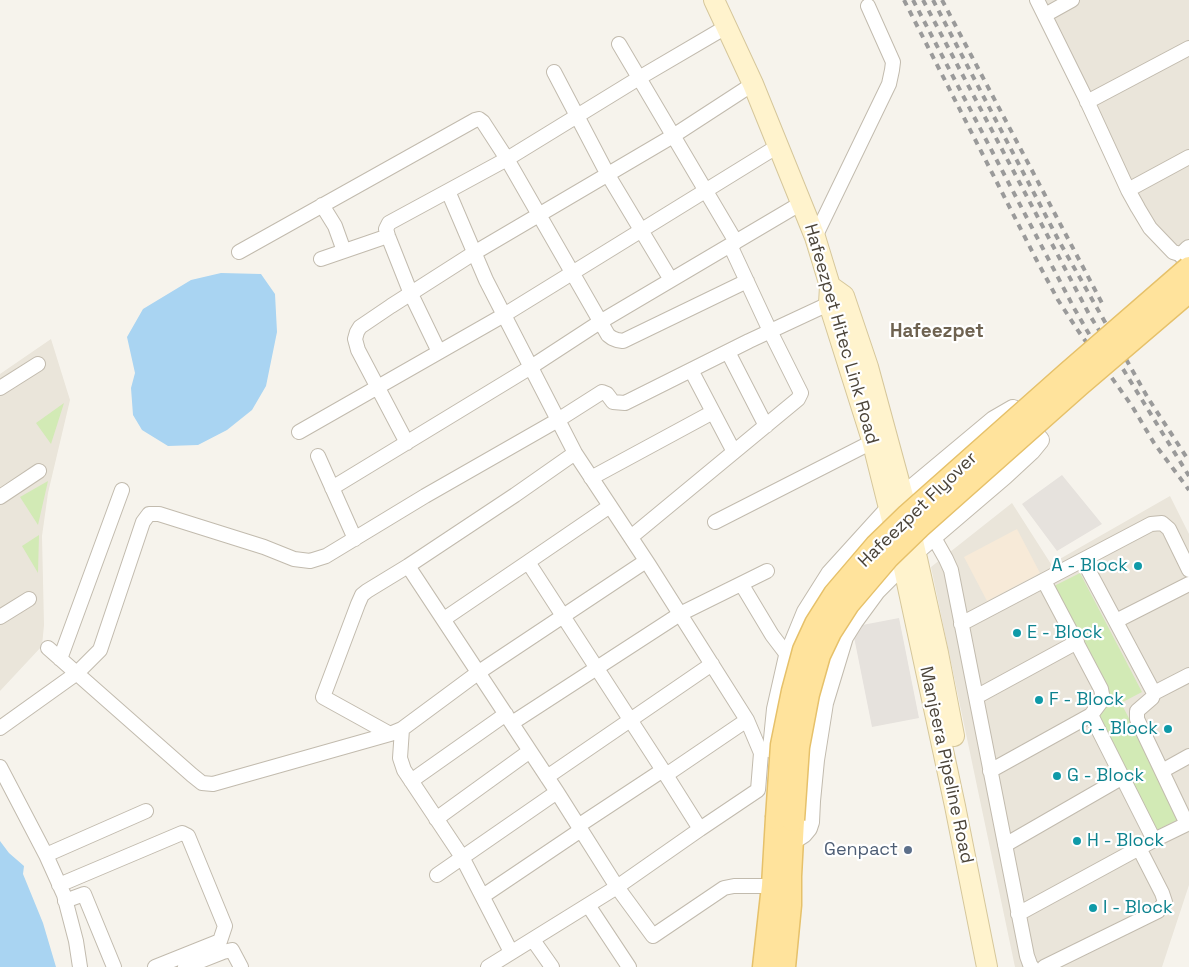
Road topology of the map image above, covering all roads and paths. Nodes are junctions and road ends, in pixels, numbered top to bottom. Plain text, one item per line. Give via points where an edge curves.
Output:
1 (714, 0) edge
2 (1037, 0) edge
3 (1072, 0) edge
4 (868, 6) dead end
5 (1045, 15) junction
6 (726, 27) junction
7 (619, 44) dead end
8 (1189, 48) edge
9 (554, 72) dead end
10 (639, 78) junction
11 (752, 84) junction
12 (1087, 102) junction
13 (577, 116) junction
14 (673, 136) junction
15 (778, 146) junction
16 (1189, 157) edge
17 (507, 159) junction
18 (608, 175) junction
19 (706, 190) junction
20 (1128, 190) junction
21 (448, 192) junction
22 (801, 204) junction
23 (322, 205) junction
24 (540, 216) junction
25 (642, 230) junction
26 (388, 236) junction
27 (815, 237) junction
28 (733, 243) junction
29 (344, 251) junction
30 (239, 252) dead end
31 (474, 254) junction
32 (1187, 258) edge
33 (321, 259) dead end
34 (572, 273) junction
35 (671, 280) junction
36 (747, 281) junction
37 (1189, 291) edge
38 (411, 294) junction
39 (835, 295) junction
40 (504, 315) junction
41 (600, 322) junction
42 (770, 331) junction
43 (439, 352) junction
44 (728, 352) junction
45 (38, 364) dead end
46 (531, 367) junction
47 (691, 370) junction
48 (0, 388) edge
49 (377, 388) junction
50 (713, 412) junction
51 (558, 420) junction
52 (766, 426) junction
53 (299, 432) dead end
54 (872, 440) junction
55 (407, 443) junction
56 (734, 452) junction
57 (574, 453) junction
58 (318, 456) dead end
59 (39, 471) dead end
60 (591, 478) junction
61 (332, 488) junction
62 (122, 490) dead end
63 (0, 497) edge
64 (896, 502) junction
65 (610, 506) junction
66 (715, 522) dead end
67 (933, 536) junction
68 (631, 537) junction
69 (355, 539) junction
70 (909, 558) junction
71 (1083, 560) junction
72 (646, 561) junction
73 (528, 562) junction
74 (408, 566) junction
75 (1189, 570) edge
76 (767, 571) dead end
77 (1044, 580) junction
78 (1189, 584) edge
79 (742, 585) junction
80 (29, 599) dead end
81 (680, 614) junction
82 (563, 616) junction
83 (0, 617) edge
84 (444, 619) junction
85 (1116, 621) junction
86 (961, 624) junction
87 (1077, 642) junction
88 (48, 648) dead end
89 (788, 656) junction
90 (60, 659) junction
91 (712, 664) junction
92 (596, 668) junction
93 (479, 672) junction
94 (76, 674) junction
95 (1189, 675) edge
96 (1154, 693) junction
97 (976, 697) junction
98 (1091, 715) junction
99 (509, 718) junction
100 (630, 720) junction
101 (747, 720) junction
102 (0, 728) edge
103 (396, 732) junction
104 (530, 750) junction
105 (1189, 756) edge
106 (0, 767) edge
107 (954, 770) junction
108 (990, 771) junction
109 (1162, 771) junction
110 (664, 773) junction
111 (548, 777) junction
112 (1123, 777) junction
113 (411, 781) junction
114 (557, 792) junction
115 (146, 811) dead end
116 (436, 819) junction
117 (1188, 823) edge
118 (784, 827) junction
119 (580, 828) junction
120 (700, 829) junction
121 (1154, 840) junction
122 (1005, 845) junction
123 (1140, 848) junction
124 (46, 855) junction
125 (462, 857) junction
126 (437, 875) dead end
127 (59, 885) junction
128 (617, 886) junction
129 (773, 886) junction
130 (483, 896) junction
131 (65, 901) junction
132 (588, 904) junction
133 (1018, 914) junction
134 (533, 940) junction
135 (511, 952) junction
136 (80, 967) edge
137 (114, 967) edge
138 (155, 967) edge
139 (185, 967) edge
140 (241, 967) edge
141 (488, 967) edge
142 (552, 967) edge
143 (630, 967) edge
144 (764, 967) edge
145 (784, 967) edge
146 (987, 967) edge
147 (998, 967) edge
148 (1032, 967) edge
149 (1044, 967) edge

1 - 6 main road, Hafeezpet Hitec Link Road
2 - 5 street
3 - 5 street
4 - 27 street via 893,62 889,84
5 - 12 street
6 - 10 street
6 - 11 main road, Hafeezpet Hitec Link Road
7 - 10 street
8 - 12 street
9 - 13 street
10 - 13 street
10 - 14 street
11 - 14 street
11 - 15 main road, Hafeezpet Hitec Link Road
12 - 20 street
13 - 17 street
13 - 18 street
14 - 18 street
14 - 19 street
15 - 19 street
15 - 22 main road, Hafeezpet Hitec Link Road
16 - 20 street
17 - 21 street
17 - 23 street via 479,118
17 - 24 street
18 - 24 street
18 - 25 street
19 - 25 street
19 - 28 street
20 - 32 street via 1150,228 1173,252
21 - 26 street via 390,223 386,229
21 - 31 street
22 - 27 main road, Hafeezpet Hitec Link Road
22 - 28 street
23 - 29 street via 335,226
23 - 30 street
24 - 31 street
24 - 34 street
25 - 34 street
25 - 35 street
26 - 29 street
26 - 38 street
27 - 39 main road, Hafeezpet Hitec Link Road
28 - 35 street
28 - 36 street
29 - 33 street
31 - 38 street
31 - 40 street
32 - 118 main road, Hafeezpet Flyover, bridge via 1068,373 908,515 835,594 804,650 792,691 782,745
34 - 40 street
34 - 41 street
35 - 41 street
36 - 41 street via 623,341 608,335
36 - 42 street
37 - 118 main road, Hafeezpet Flyover, bridge via 919,527 888,556 848,604 830,632 808,694
38 - 43 street
38 - 49 street via 357,332 358,350
39 - 42 street
39 - 54 main road, Hafeezpet Hitec Link Road
39 - 64 main road via 868,367
40 - 43 street
40 - 46 street
41 - 46 street
42 - 44 street
42 - 52 street via 801,393
43 - 49 street
44 - 47 street
44 - 52 street
45 - 48 street
46 - 51 street
46 - 55 street
47 - 50 street
47 - 51 street via 625,403 614,402 602,392
49 - 53 street
49 - 55 street
50 - 56 street
50 - 60 street
51 - 57 street
51 - 69 street
52 - 56 street
54 - 64 main road, Hafeezpet Hitec Link Road
54 - 66 street
55 - 61 street
56 - 68 street
57 - 60 street
57 - 74 street
58 - 61 street
59 - 63 street
60 - 65 street
61 - 69 street
62 - 90 street
64 - 67 street via 994,420 1013,409 1040,440 1004,476
64 - 70 main road
64 - 89 street via 830,574 806,612
65 - 68 street
65 - 73 street
67 - 70 street
67 - 86 street via 951,570
68 - 72 street
69 - 94 street via 326,556 310,561 294,560 264,547 159,514 149,514 143,522 100,650
70 - 107 main road, Manjeera Pipeline Road
70 - 107 main road, Manjeera Pipeline Road via 922,582 938,653
70 - 118 street via 876,591 844,637 824,703 810,822 803,834
71 - 75 street via 1151,524 1162,523
71 - 77 street
71 - 85 street
72 - 81 street
72 - 82 street
73 - 82 street
73 - 84 street
74 - 84 street
74 - 103 street via 362,595 323,697
76 - 79 street
77 - 86 street
77 - 87 street
78 - 85 street
79 - 81 street
79 - 89 street
80 - 83 street
81 - 91 street
81 - 92 street
82 - 92 street
82 - 93 street
84 - 93 street
85 - 96 street
86 - 97 street
87 - 97 street
87 - 98 street via 1103,699
88 - 90 street
89 - 118 street via 776,709 767,802 770,814
90 - 94 street
91 - 100 street
91 - 101 street
92 - 99 street
92 - 100 street
93 - 99 street
93 - 103 street
94 - 102 street
94 - 103 street via 202,783 213,784
95 - 96 street
96 - 109 street via 1137,711 1137,718
97 - 108 street
98 - 108 street
98 - 112 street
99 - 104 street
99 - 113 street
100 - 110 street
100 - 111 street
101 - 110 street
101 - 120 street via 761,753 758,790
103 - 113 street via 400,758
104 - 111 street
104 - 116 street
105 - 109 street
106 - 124 street
107 - 146 main road, Manjeera Pipeline Road
107 - 147 main road, Manjeera Pipeline Road
108 - 122 street
109 - 117 street
110 - 119 street
110 - 120 street
111 - 114 street
112 - 121 street
112 - 122 street
113 - 116 street
114 - 119 street
114 - 125 street
115 - 124 street
116 - 125 street
117 - 121 street
118 - 129 main road
118 - 145 main road via 790,876
119 - 128 street
119 - 130 street
120 - 128 street
121 - 123 street
122 - 133 street
123 - 133 street
123 - 149 street via 1165,902 1158,911
124 - 127 street
125 - 126 street
125 - 130 street
127 - 131 street
127 - 138 street via 182,833 188,836 226,926 224,934 220,941
128 - 129 street via 652,936 724,888
128 - 132 street
129 - 144 main road
130 - 135 street
131 - 136 street
131 - 137 street via 84,894
132 - 134 street
132 - 143 street
133 - 148 street via 1026,956
134 - 135 street
134 - 142 street
135 - 141 street
139 - 140 street via 232,950

